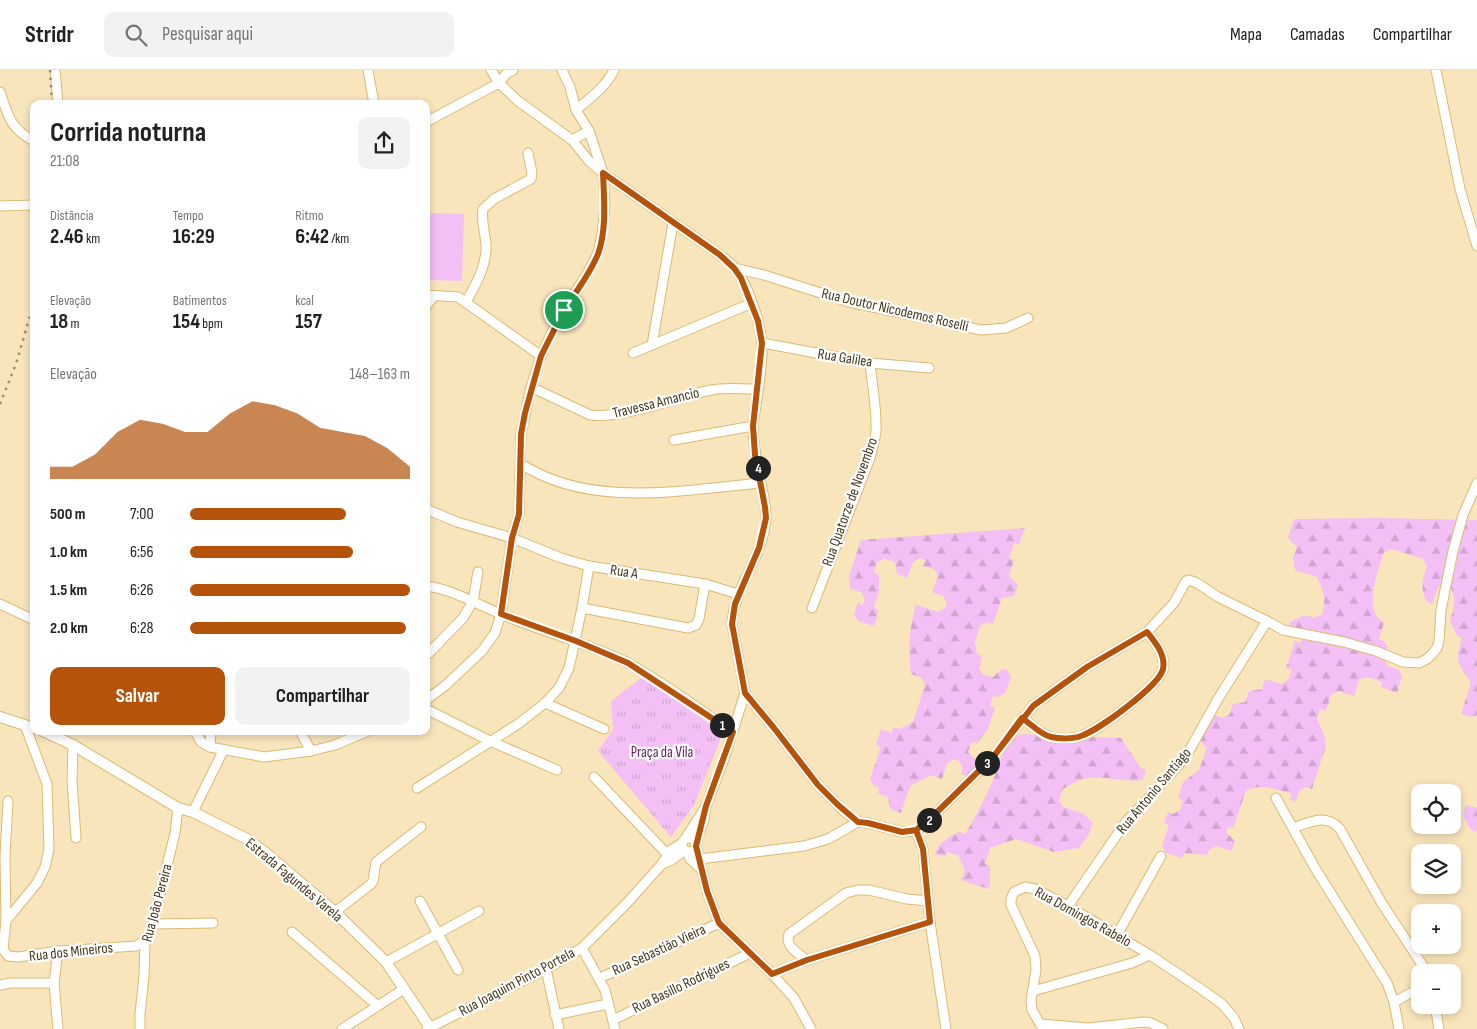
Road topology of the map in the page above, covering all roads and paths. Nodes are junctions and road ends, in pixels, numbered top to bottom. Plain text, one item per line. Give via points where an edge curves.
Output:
1 (55, 70) edge
2 (368, 70) edge
3 (491, 70) edge
4 (513, 70) edge
5 (562, 70) edge
6 (614, 70) edge
7 (1436, 70) edge
8 (499, 83) junction
9 (0, 92) edge
10 (58, 100) edge
11 (373, 100) edge
12 (576, 110) junction
13 (430, 120) edge
14 (589, 131) junction
15 (30, 139) edge
16 (572, 140) junction
17 (528, 153) dead end
18 (603, 173) junction
19 (30, 205) edge
20 (0, 206) edge
21 (673, 223) junction
22 (1477, 246) edge
23 (734, 268) junction
24 (430, 296) edge
25 (466, 302) junction
26 (752, 303) junction
27 (1028, 318) dead end
28 (762, 343) junction
29 (652, 345) junction
30 (633, 353) dead end
31 (541, 356) junction
32 (870, 363) junction
33 (928, 368) dead end
34 (531, 387) junction
35 (757, 389) junction
36 (753, 426) junction
37 (674, 440) dead end
38 (521, 464) junction
39 (760, 483) junction
40 (1477, 483) edge
41 (430, 511) edge
42 (512, 538) junction
43 (588, 566) junction
44 (478, 572) dead end
45 (705, 584) junction
46 (431, 586) edge
47 (738, 594) junction
48 (473, 601) junction
49 (0, 604) edge
50 (582, 608) junction
51 (812, 608) dead end
52 (501, 614) junction
53 (30, 618) edge
54 (1267, 621) junction
55 (1147, 632) junction
56 (576, 641) junction
57 (430, 652) edge
58 (745, 693) junction
59 (430, 697) edge
60 (545, 703) junction
61 (430, 711) edge
62 (0, 717) edge
63 (1022, 718) junction
64 (30, 726) edge
65 (604, 729) dead end
66 (733, 732) junction
67 (33, 735) edge
68 (62, 735) edge
69 (197, 735) edge
70 (211, 735) edge
71 (302, 735) edge
72 (359, 735) edge
73 (490, 741) junction
74 (73, 745) junction
75 (210, 747) junction
76 (223, 751) junction
77 (311, 752) junction
78 (557, 770) dead end
79 (594, 777) dead end
80 (418, 788) dead end
81 (1276, 798) dead end
82 (8, 800) dead end
83 (706, 806) junction
84 (178, 808) junction
85 (193, 812) junction
86 (858, 822) junction
87 (421, 827) dead end
88 (1293, 828) junction
89 (916, 830) junction
90 (76, 838) dead end
91 (696, 844) junction
92 (685, 846) junction
93 (667, 854) junction
94 (1161, 856) dead end
95 (700, 859) junction
96 (662, 864) junction
97 (701, 869) junction
98 (420, 901) dead end
99 (928, 901) junction
100 (1068, 906) junction
101 (335, 912) junction
102 (479, 912) dead end
103 (4, 917) edge
104 (930, 922) junction
105 (213, 923) dead end
106 (719, 923) junction
107 (153, 924) junction
108 (292, 932) dead end
109 (437, 935) junction
110 (1117, 935) junction
111 (145, 940) junction
112 (582, 948) junction
113 (58, 951) junction
114 (750, 953) junction
115 (1150, 955) junction
116 (807, 960) junction
117 (386, 962) junction
118 (1423, 964) edge
119 (546, 969) junction
120 (458, 970) dead end
121 (772, 974) junction
122 (600, 978) junction
123 (54, 983) junction
124 (0, 985) edge
125 (404, 989) junction
126 (1033, 991) junction
127 (1411, 993) edge
128 (1394, 1002) junction
129 (608, 1004) junction
130 (378, 1006) junction
131 (1436, 1014) edge
132 (555, 1015) junction
133 (614, 1024) edge
134 (1042, 1026) edge
135 (429, 1028) edge
136 (58, 1029) edge
137 (140, 1029) edge
138 (342, 1029) edge
139 (559, 1029) edge
140 (811, 1029) edge
141 (946, 1029) edge
142 (1163, 1029) edge
143 (1239, 1029) edge
144 (1399, 1029) edge
145 (1439, 1029) edge

1 - 10 street
2 - 11 street
3 - 8 street
4 - 8 street
5 - 12 street
6 - 12 street via 607,82
7 - 22 street via 1460,189
8 - 13 street
8 - 16 street
9 - 15 street via 11,123
12 - 14 street
14 - 16 street
14 - 18 street
16 - 18 street
17 - 25 street via 531,179 483,209 485,266
18 - 21 street
18 - 31 street via 604,206 598,253
19 - 20 street
21 - 23 street
21 - 29 street
23 - 26 street
23 - 27 street, Rua Doutor Nicodemos Roselli via 849,302 981,330 1006,328
24 - 25 street via 458,297
25 - 31 street
26 - 28 street
26 - 29 street
28 - 32 street, Rua Galilea
28 - 35 street
29 - 30 street
31 - 34 street
32 - 33 street, Rua Galilea
32 - 51 street, Rua Quatorze de Novembro via 876,431 874,444
34 - 35 street, Travessa Amancio via 597,416 712,389
34 - 38 street via 521,434
35 - 36 street
36 - 37 street
36 - 39 street
38 - 39 street via 565,484 632,494
38 - 42 street via 519,514
39 - 47 street via 766,518 764,529
40 - 54 street via 1463,515 1453,551 1441,610 1439,641 1427,659 1419,663 1403,662 1344,642 1283,630
41 - 42 street, Rua A
42 - 43 street, Rua A
42 - 52 street
43 - 45 street, Rua A
43 - 50 street
44 - 48 street
45 - 47 street, Rua A
45 - 50 street via 699,619 696,625 688,628
46 - 48 street
47 - 58 street via 732,624
48 - 52 street
48 - 57 street via 463,618
49 - 53 street
50 - 56 street
52 - 56 street
52 - 59 street via 495,632 482,650
54 - 55 street via 1189,580 1174,603
54 - 100 street, Rua Antonio Santiago via 1189,751 1125,823
55 - 63 street via 1059,686
55 - 63 street via 1158,646 1163,670 1153,685 1118,714 1090,732 1066,738 1049,736
56 - 60 street via 569,668 559,688
56 - 66 street via 628,663
58 - 66 street
58 - 86 street via 818,785
60 - 65 street
60 - 73 street
61 - 73 street
62 - 64 street
63 - 89 street via 994,756
66 - 83 street
67 - 103 street via 47,784 49,849 37,884
68 - 74 street, Estrada Fagundes Varela
69 - 75 street via 201,742
70 - 75 street
71 - 77 street
72 - 77 street
73 - 78 street
73 - 80 street
74 - 84 street, Estrada Fagundes Varela
74 - 90 street
75 - 76 street
76 - 77 street via 264,757
76 - 85 street
79 - 93 street
81 - 88 street
82 - 103 street
83 - 91 street
83 - 92 street
84 - 85 street, Estrada Fagundes Varela
84 - 107 street, Rua João Pereira
85 - 101 street, Estrada Fagundes Varela via 247,839
86 - 89 street via 902,832
86 - 95 street via 828,839 804,846
87 - 101 street via 376,862 370,884
88 - 118 street via 1323,819 1336,824 1381,902
88 - 128 street via 1386,983
89 - 99 street via 923,849
91 - 92 street via 691,852
91 - 95 street
92 - 93 street, Rua Joaquim Pinto Portela via 674,847
92 - 96 street, Rua Joaquim Pinto Portela via 672,860
92 - 97 street via 691,860
93 - 96 street, Rua Joaquim Pinto Portela
94 - 110 street
95 - 97 street
96 - 112 street, Rua Joaquim Pinto Portela
97 - 106 street
98 - 109 street
99 - 104 street
99 - 116 street via 869,890 846,893 789,934 787,940
100 - 110 street, Rua Domingos Rabelo
100 - 126 street, Rua Domingos Rabelo via 1025,887 1014,892 1011,898 1011,905 1035,956
101 - 117 street, Estrada Fagundes Varela
102 - 109 street
103 - 113 street, Rua dos Mineiros via 3,949 8,956
104 - 116 street
104 - 141 street
105 - 107 street
106 - 114 street
106 - 122 street, Rua Sebastião Vieira
107 - 111 street, Rua João Pereira
108 - 130 street
109 - 117 street
109 - 120 street
110 - 115 street, Rua Domingos Rabelo
111 - 113 street, Rua dos Mineiros via 136,946
111 - 137 street, Rua João Pereira
112 - 119 street, Rua Joaquim Pinto Portela
112 - 122 street
113 - 123 street
114 - 121 street
114 - 133 street, Rua Basillo Rodrigues
115 - 126 street
115 - 143 street, Rua Domingos Rabelo via 1222,1004
116 - 121 street
117 - 125 street, Estrada Fagundes Varela
119 - 132 street
119 - 135 street, Rua Joaquim Pinto Portela
121 - 140 street via 794,998
122 - 129 street
123 - 124 street
123 - 136 street
125 - 130 street
125 - 135 street, Estrada Fagundes Varela
126 - 134 street, Rua Domingos Rabelo via 1032,1010
127 - 128 street
128 - 144 street
129 - 132 street
129 - 133 street
130 - 138 street
131 - 145 street
132 - 139 street
134 - 142 street via 1088,1028 1144,1022

